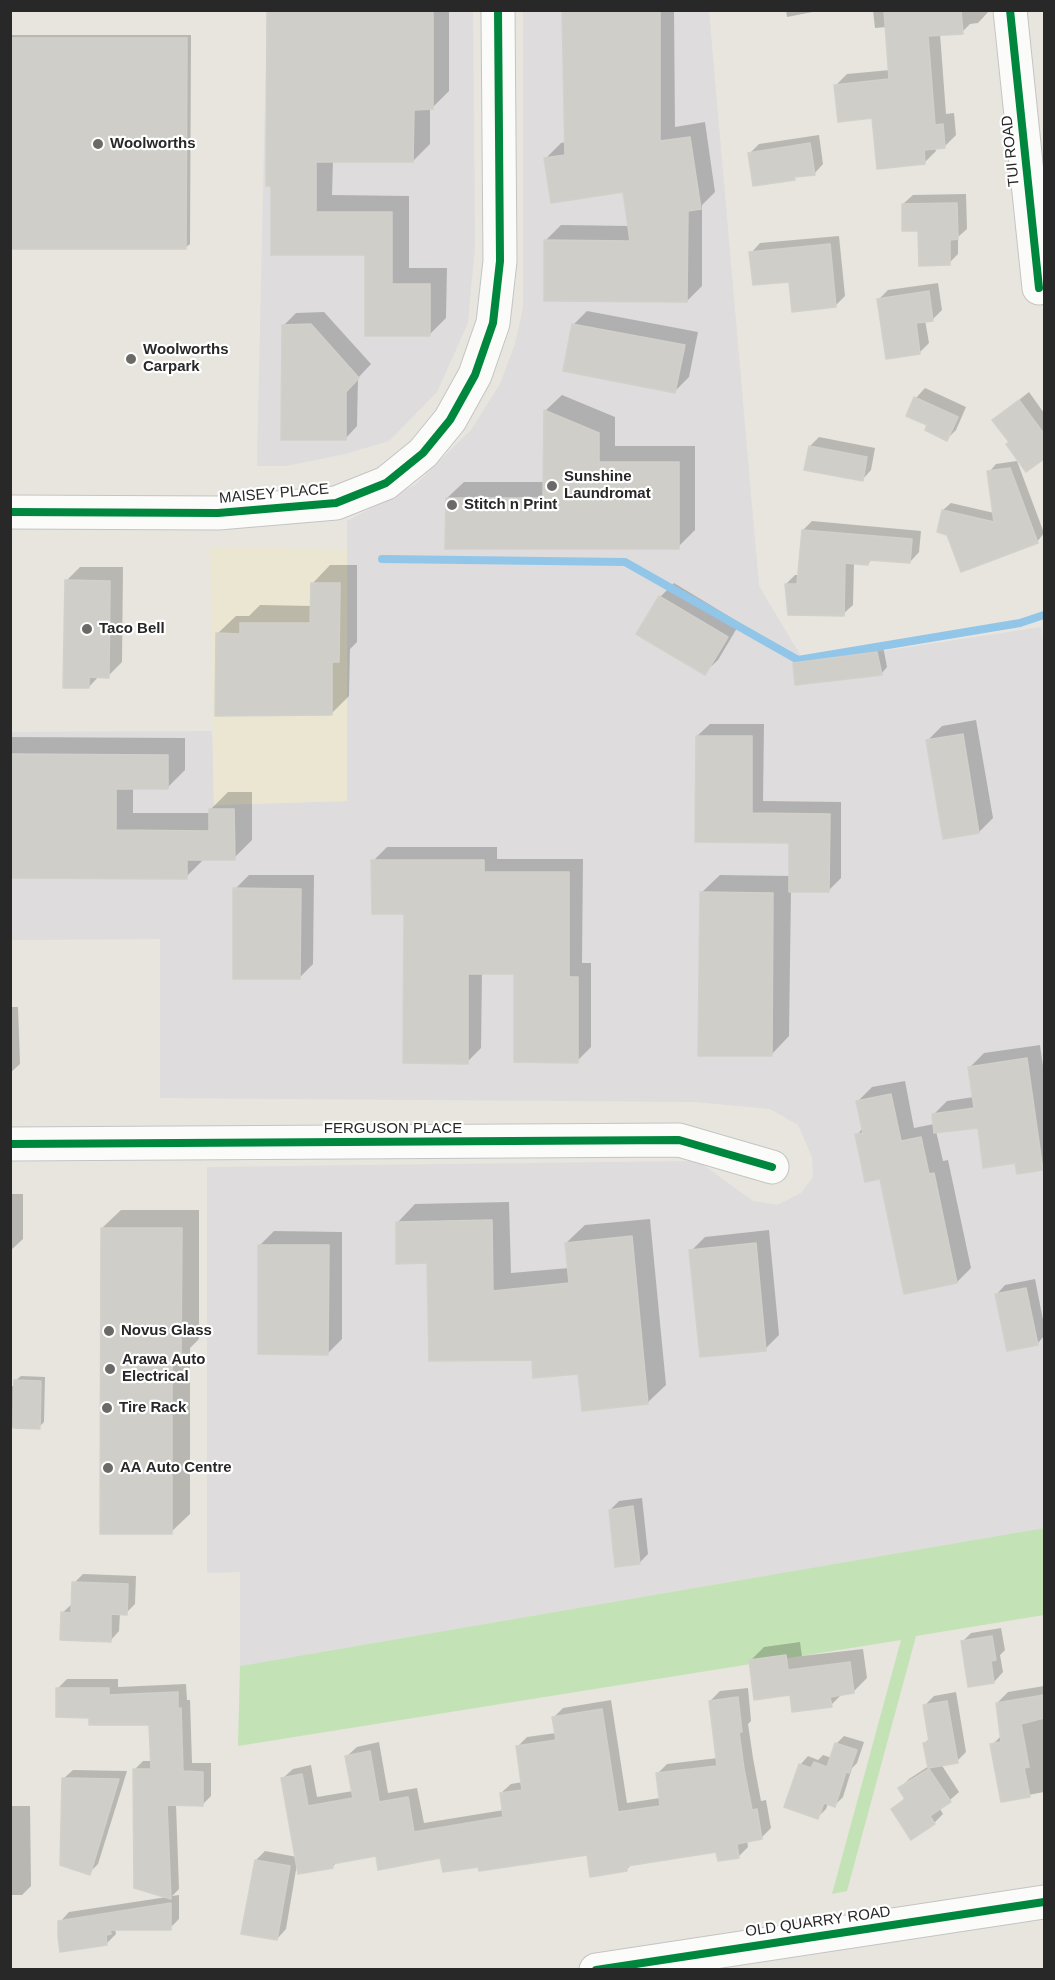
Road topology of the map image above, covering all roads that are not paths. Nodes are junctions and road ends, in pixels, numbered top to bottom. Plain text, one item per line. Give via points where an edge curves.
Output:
1 (498, 10) edge
2 (1010, 10) edge
3 (1039, 288) dead end
4 (10, 512) edge
5 (10, 1144) edge
6 (772, 1167) dead end
7 (1044, 1902) edge
8 (596, 1970) edge

1 - 4 street, MAISEY PLACE via 500,261 493,323 475,375 450,420 423,453 386,483 336,503 218,513
2 - 3 street, TUI ROAD
5 - 6 street, FERGUSON PLACE via 679,1140
7 - 8 street, OLD QUARRY ROAD

